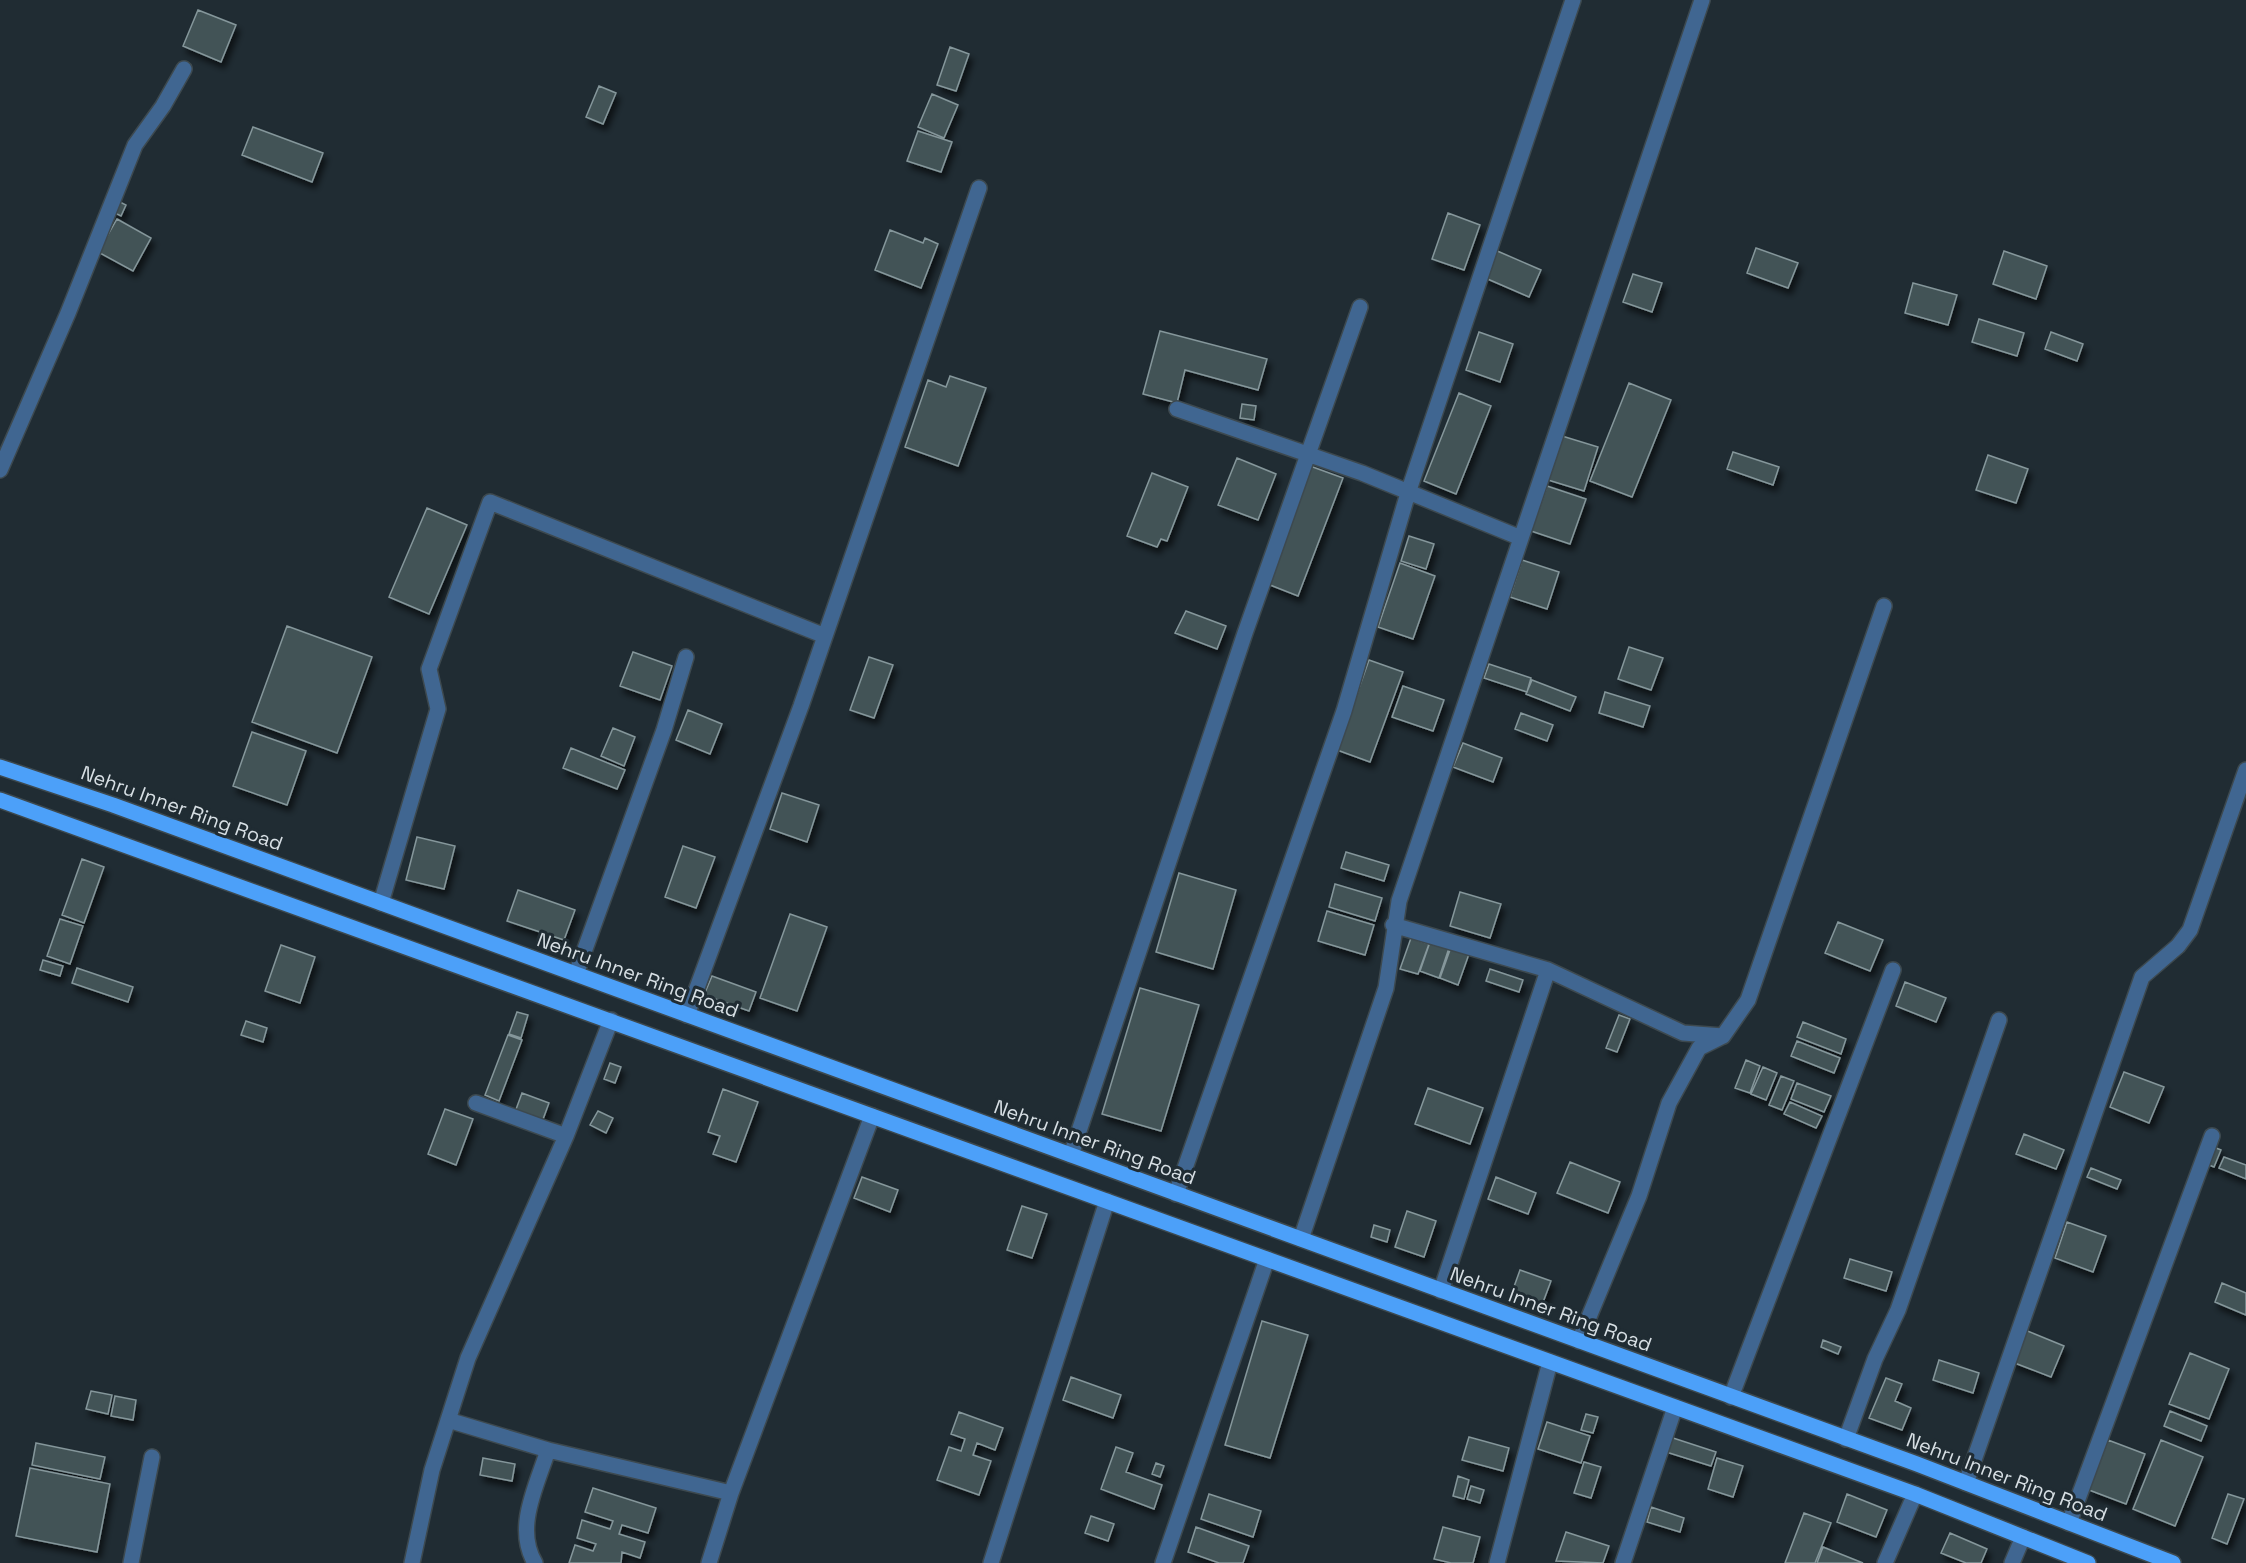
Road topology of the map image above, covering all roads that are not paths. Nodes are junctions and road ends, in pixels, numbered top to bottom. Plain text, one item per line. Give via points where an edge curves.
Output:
1 (1573, 0) edge
2 (1702, 0) edge
3 (184, 69) dead end
4 (979, 188) dead end
5 (1360, 307) dead end
6 (1177, 409) dead end
7 (1307, 456) junction
8 (0, 470) edge
9 (1408, 493) junction
10 (1521, 538) junction
11 (1884, 606) dead end
12 (825, 636) junction
13 (686, 657) dead end
14 (0, 767) edge
15 (2246, 770) edge
16 (0, 800) edge
17 (381, 903) junction
18 (1393, 925) junction
19 (1548, 970) junction
20 (1893, 970) dead end
21 (576, 974) junction
22 (687, 1015) junction
23 (611, 1020) junction
24 (2000, 1020) dead end
25 (1723, 1036) junction
26 (476, 1103) dead end
27 (872, 1116) junction
28 (566, 1136) junction
29 (2212, 1136) dead end
30 (1071, 1155) junction
31 (1176, 1194) junction
32 (1107, 1202) junction
33 (1301, 1239) junction
34 (1267, 1259) junction
35 (1441, 1291) junction
36 (1579, 1341) junction
37 (1550, 1362) junction
38 (1731, 1397) junction
39 (1675, 1407) junction
40 (448, 1420) junction
41 (1846, 1439) junction
42 (548, 1450) junction
43 (152, 1456) dead end
44 (1966, 1483) junction
45 (730, 1493) junction
46 (1915, 1494) junction
47 (2068, 1523) junction
48 (2023, 1537) junction
49 (131, 1563) edge
50 (412, 1563) edge
51 (535, 1563) edge
52 (709, 1563) edge
53 (990, 1563) edge
54 (1163, 1563) edge
55 (1497, 1563) edge
56 (1623, 1563) edge
57 (1885, 1563) edge
58 (2012, 1563) edge
59 (2088, 1563) edge
60 (2173, 1563) edge

1 - 9 street
2 - 10 street
3 - 8 street via 135,145
4 - 12 street
5 - 7 street
6 - 7 street
7 - 9 street
7 - 30 street
9 - 10 street
9 - 31 street via 1344,711
10 - 18 street
11 - 25 street via 1748,1000
12 - 17 street via 490,502 429,669 438,710
12 - 22 street
13 - 21 street via 664,730
14 - 17 main road, Nehru Inner Ring Road
15 - 44 street via 2190,930 2142,977
16 - 23 main road
17 - 21 main road, Nehru Inner Ring Road
18 - 19 street
18 - 33 street via 1386,988
19 - 25 street via 1683,1033
19 - 35 street
20 - 38 street
21 - 22 main road, Nehru Inner Ring Road
22 - 30 main road, Nehru Inner Ring Road
23 - 27 main road
23 - 28 street
24 - 41 street via 1898,1310 1875,1359
25 - 36 street via 1699,1048 1669,1103 1639,1196
26 - 28 street
27 - 32 main road
27 - 45 street
28 - 40 street via 468,1358
29 - 47 street
30 - 31 main road, Nehru Inner Ring Road
31 - 33 main road, Nehru Inner Ring Road
32 - 34 main road
32 - 53 street
33 - 35 main road, Nehru Inner Ring Road
34 - 37 main road
34 - 54 street
35 - 36 main road, Nehru Inner Ring Road
36 - 38 main road, Nehru Inner Ring Road
37 - 39 main road
37 - 55 street
38 - 41 main road, Nehru Inner Ring Road
39 - 46 main road
39 - 56 street
40 - 42 street
40 - 50 street via 432,1470
41 - 44 main road, Nehru Inner Ring Road
42 - 45 street
42 - 51 street via 526,1522 528,1550
43 - 49 street
44 - 47 main road, Nehru Inner Ring Road
45 - 52 street
46 - 48 main road
46 - 57 street
47 - 60 main road, Nehru Inner Ring Road
48 - 58 street
48 - 59 main road

